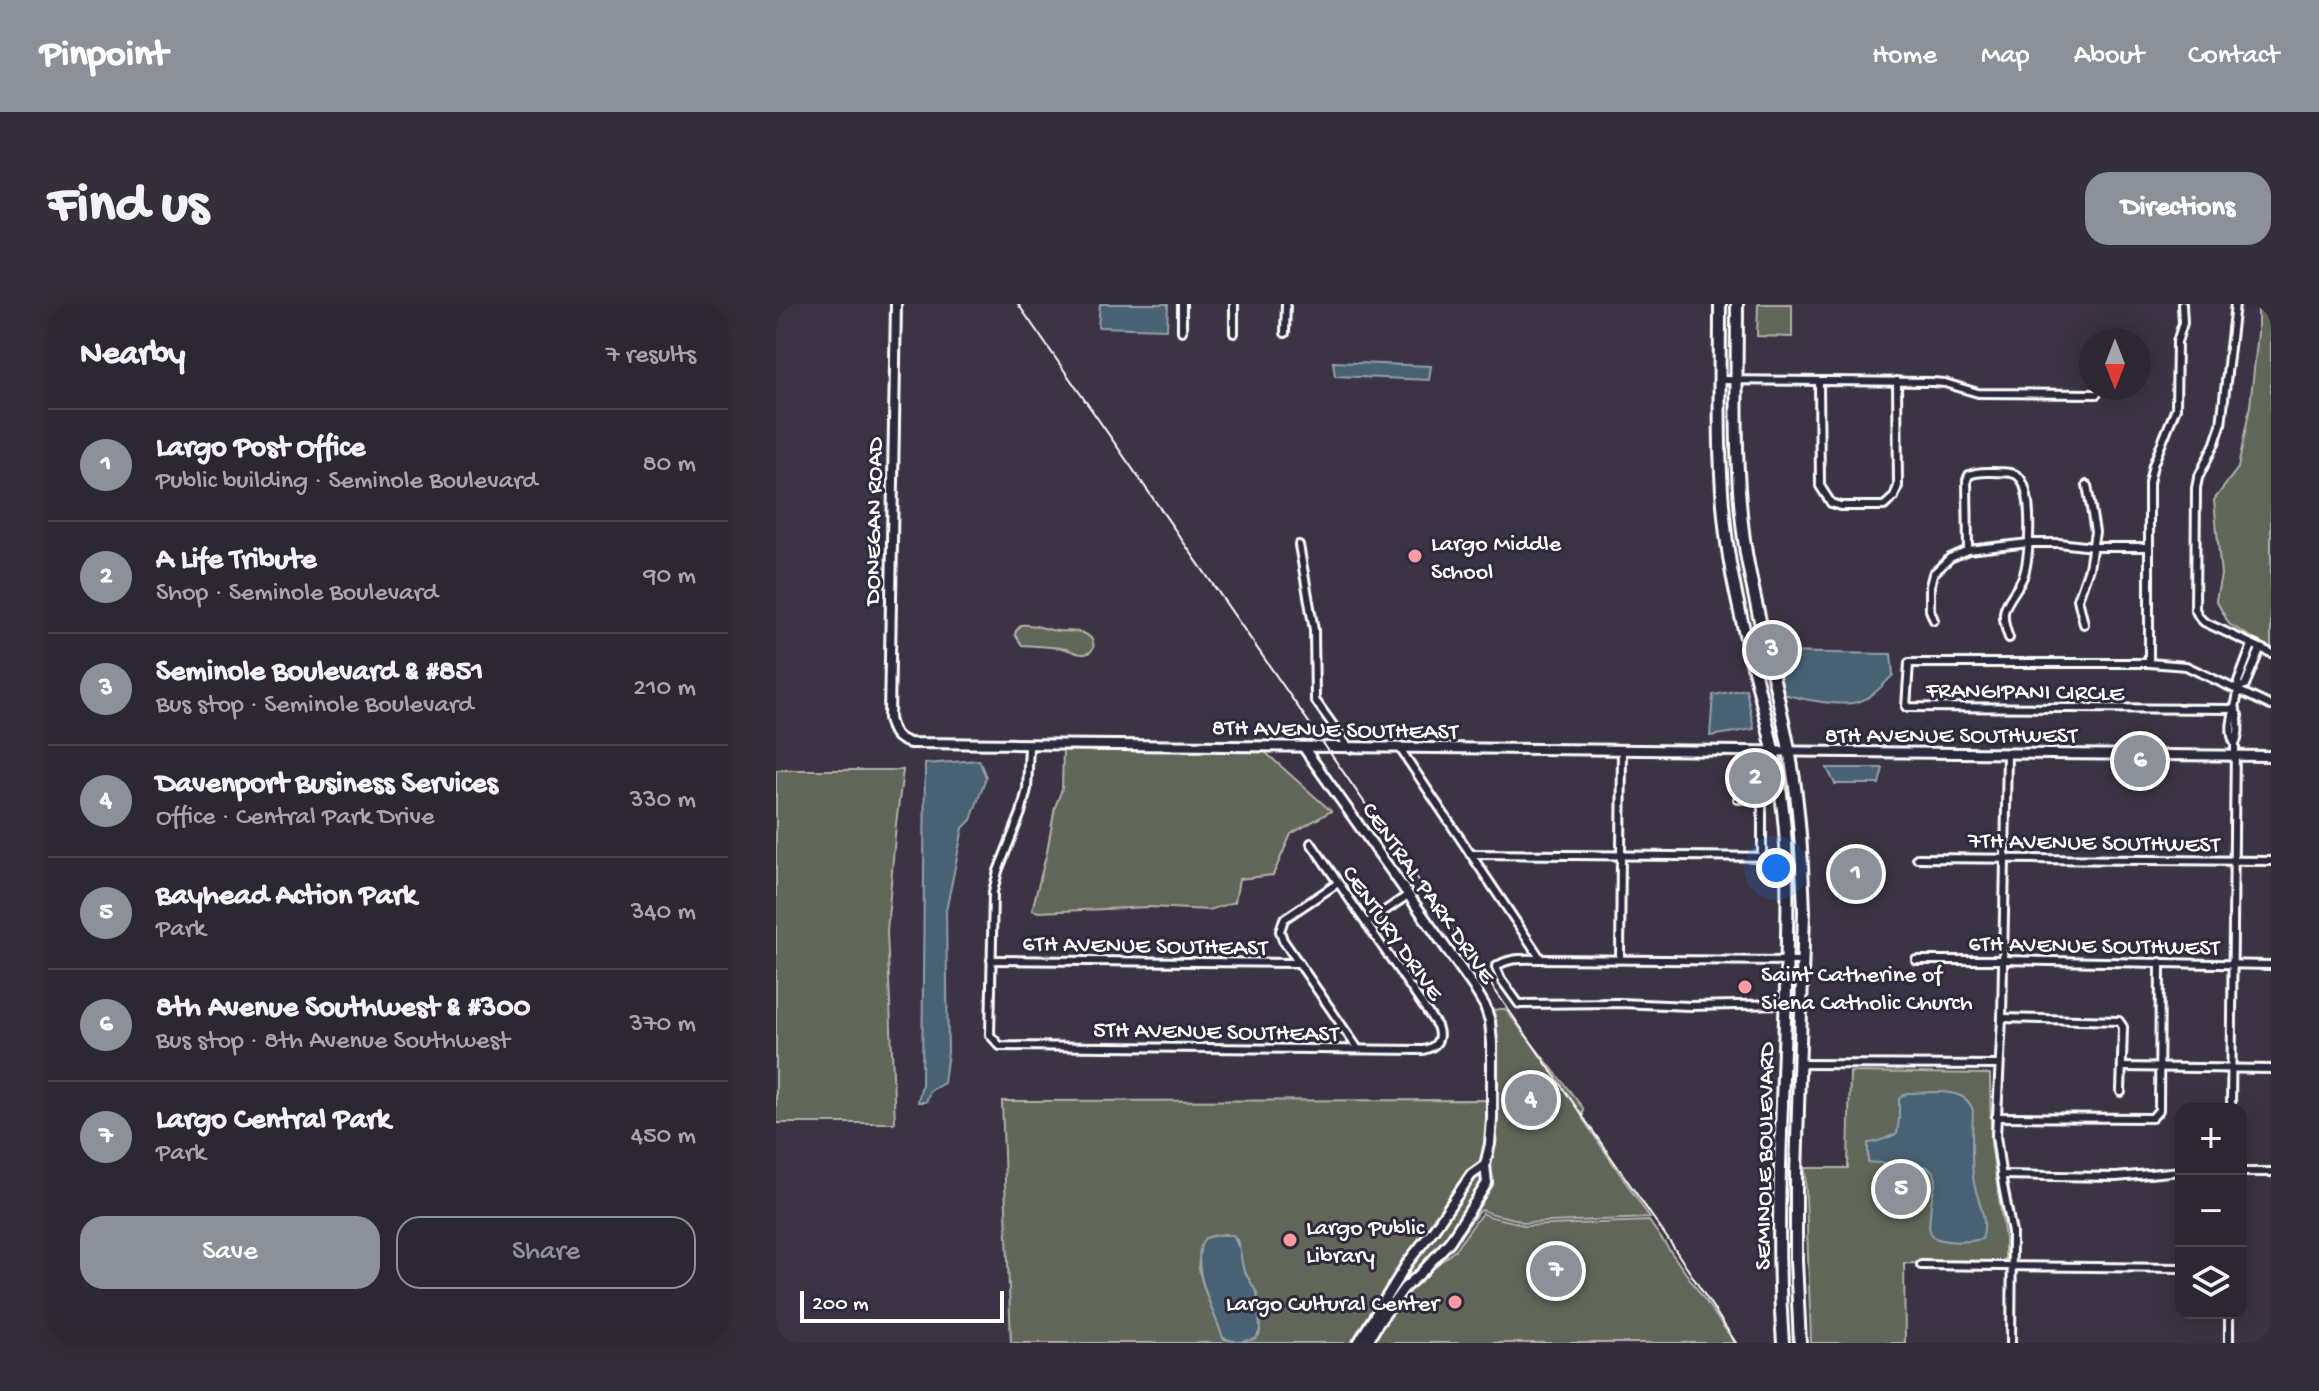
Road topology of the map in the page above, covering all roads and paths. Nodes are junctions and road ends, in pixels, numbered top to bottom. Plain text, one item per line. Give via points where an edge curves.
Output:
1 (896, 304) edge
2 (1182, 304) edge
3 (1234, 304) edge
4 (1286, 304) edge
5 (1720, 304) edge
6 (1737, 304) edge
7 (2182, 304) edge
8 (2235, 304) edge
9 (1182, 331) dead end
10 (1234, 333) dead end
11 (1285, 333) dead end
12 (1720, 380) junction
13 (1737, 381) junction
14 (1819, 381) junction
15 (1897, 381) junction
16 (2079, 394) edge
17 (2087, 485) dead end
18 (2029, 543) junction
19 (1299, 545) dead end
20 (2093, 547) junction
21 (2148, 547) junction
22 (1968, 550) junction
23 (1934, 620) dead end
24 (2084, 624) dead end
25 (2009, 638) dead end
26 (2252, 645) junction
27 (2260, 649) junction
28 (2271, 653) edge
29 (2149, 663) junction
30 (2239, 689) junction
31 (2271, 706) edge
32 (2236, 710) junction
33 (896, 737) joint
34 (1029, 746) junction
35 (1304, 748) junction
36 (1350, 749) junction
37 (1401, 750) junction
38 (1622, 750) junction
39 (1775, 752) junction
40 (1790, 752) junction
41 (2007, 754) junction
42 (2235, 756) junction
43 (2271, 756) edge
44 (1738, 799) dead end
45 (1311, 843) dead end
46 (1470, 854) junction
47 (1621, 855) junction
48 (1762, 857) junction
49 (1786, 857) junction
50 (1917, 858) dead end
51 (2005, 858) junction
52 (2233, 861) junction
53 (2271, 861) edge
54 (1338, 883) junction
55 (1408, 895) junction
56 (1367, 923) junction
57 (1620, 958) junction
58 (1541, 959) junction
59 (991, 960) junction
60 (1916, 960) dead end
61 (2002, 960) junction
62 (1787, 961) junction
63 (1803, 961) junction
64 (2160, 962) junction
65 (1299, 963) junction
66 (2232, 964) junction
67 (2271, 965) edge
68 (1786, 1004) junction
69 (2002, 1018) junction
70 (1437, 1043) joint
71 (1358, 1049) junction
72 (1784, 1062) junction
73 (1800, 1064) junction
74 (1999, 1065) junction
75 (2123, 1067) junction
76 (2159, 1068) junction
77 (2231, 1069) junction
78 (2271, 1069) edge
79 (2121, 1092) dead end
80 (2231, 1103) edge
81 (1996, 1117) junction
82 (1485, 1165) junction
83 (2175, 1172) edge
84 (2247, 1172) edge
85 (2271, 1172) edge
86 (2001, 1175) junction
87 (1781, 1190) junction
88 (1796, 1190) junction
89 (1921, 1265) dead end
90 (2013, 1266) junction
91 (2175, 1268) edge
92 (1798, 1307) junction
93 (1782, 1308) junction
94 (2229, 1319) edge
95 (1801, 1341) edge
96 (1358, 1343) edge
97 (1367, 1343) edge
98 (1783, 1343) edge
99 (2011, 1343) edge
100 (2229, 1343) edge

1 - 33 street, DONEGAN ROAD via 889,718
2 - 9 street
3 - 10 street
4 - 11 street
5 - 12 main road, SEMINOLE BOULEVARD
6 - 13 main road, SEMINOLE BOULEVARD
7 - 21 street via 2176,408 2150,475
8 - 26 street via 2221,425 2195,497 2195,609 2204,622
12 - 13 street
12 - 39 main road, SEMINOLE BOULEVARD via 1721,474 1730,562
13 - 14 street
13 - 40 main road, SEMINOLE BOULEVARD via 1746,551
14 - 15 street
14 - 15 street via 1820,486 1831,503 1840,506 1884,506 1898,486
15 - 16 street via 1945,383 1978,393
17 - 20 street
18 - 20 street
18 - 22 street
18 - 22 street via 2019,476 1980,472 1967,480
18 - 25 street via 2025,572 2004,614
19 - 36 street via 1314,630 1315,700
20 - 21 street
20 - 24 street via 2078,599
21 - 29 street
22 - 23 street via 1933,574
26 - 27 street
26 - 30 street
27 - 28 street
27 - 30 street
29 - 30 street via 2186,666
29 - 32 street, FRANGIPANI CIRCLE via 1909,663 1906,707
30 - 31 street
30 - 32 street
32 - 42 street via 2231,728
33 - 34 street, 8TH AVENUE SOUTHEAST via 925,745
34 - 35 street, 8TH AVENUE SOUTHEAST
34 - 59 street via 1027,789 993,892
35 - 36 street, 8TH AVENUE SOUTHEAST
35 - 55 street, CENTRAL PARK DRIVE
36 - 37 street, 8TH AVENUE SOUTHEAST
37 - 38 street, 8TH AVENUE SOUTHEAST
37 - 46 street
38 - 39 street, 8TH AVENUE SOUTHEAST
38 - 47 street
39 - 40 street, 8TH AVENUE SOUTHWEST
39 - 49 main road, SEMINOLE BOULEVARD
40 - 41 street, 8TH AVENUE SOUTHWEST
40 - 63 main road, SEMINOLE BOULEVARD via 1802,858
41 - 42 street, 8TH AVENUE SOUTHWEST
41 - 51 street
42 - 43 street, 8TH AVENUE SOUTHWEST
42 - 52 street
44 - 48 street via 1761,799
45 - 54 street, CENTURY DRIVE
46 - 47 street
46 - 58 street
47 - 48 street
47 - 57 street
48 - 49 street
49 - 62 main road, SEMINOLE BOULEVARD
50 - 51 street, 7TH AVENUE SOUTHWEST
51 - 52 street, 7TH AVENUE SOUTHWEST
51 - 61 street
52 - 53 street, 7TH AVENUE SOUTHWEST
52 - 66 street
54 - 56 street, CENTURY DRIVE
54 - 65 street via 1284,919 1283,940
55 - 56 street
55 - 82 street, CENTRAL PARK DRIVE via 1473,986 1490,1021 1492,1119
56 - 70 street, CENTURY DRIVE via 1437,1026
57 - 58 street
57 - 62 street
58 - 68 street via 1511,960 1496,967 1519,1004
59 - 65 street, 6TH AVENUE SOUTHEAST
59 - 71 street, 5TH AVENUE SOUTHEAST via 990,1035 1000,1046
60 - 61 street, 6TH AVENUE SOUTHWEST
61 - 64 street, 6TH AVENUE SOUTHWEST
61 - 69 street
62 - 63 street
62 - 68 main road, SEMINOLE BOULEVARD
63 - 73 main road, SEMINOLE BOULEVARD
64 - 66 street, 6TH AVENUE SOUTHWEST
64 - 76 street
65 - 71 street
66 - 67 street, 6TH AVENUE SOUTHWEST
66 - 77 street
68 - 72 main road, SEMINOLE BOULEVARD
69 - 74 street
69 - 75 street via 2119,1021
70 - 71 street, 5TH AVENUE SOUTHEAST via 1423,1050
72 - 73 main road
72 - 87 main road, SEMINOLE BOULEVARD
73 - 74 street
73 - 88 main road, SEMINOLE BOULEVARD
74 - 81 street
75 - 76 street
75 - 79 street
76 - 77 street
76 - 81 street via 2159,1110 2152,1118
77 - 78 street
77 - 80 street
81 - 86 street
82 - 96 street via 1471,1175 1408,1262
82 - 97 street, CENTRAL PARK DRIVE via 1487,1183 1476,1203 1450,1241 1404,1288
83 - 86 street via 2116,1177
84 - 85 street
86 - 90 street
87 - 88 main road
87 - 93 main road, SEMINOLE BOULEVARD
88 - 92 main road, SEMINOLE BOULEVARD
89 - 90 street
90 - 91 street
90 - 99 street
92 - 93 main road
92 - 95 main road, SEMINOLE BOULEVARD
93 - 98 main road, SEMINOLE BOULEVARD
94 - 100 street

